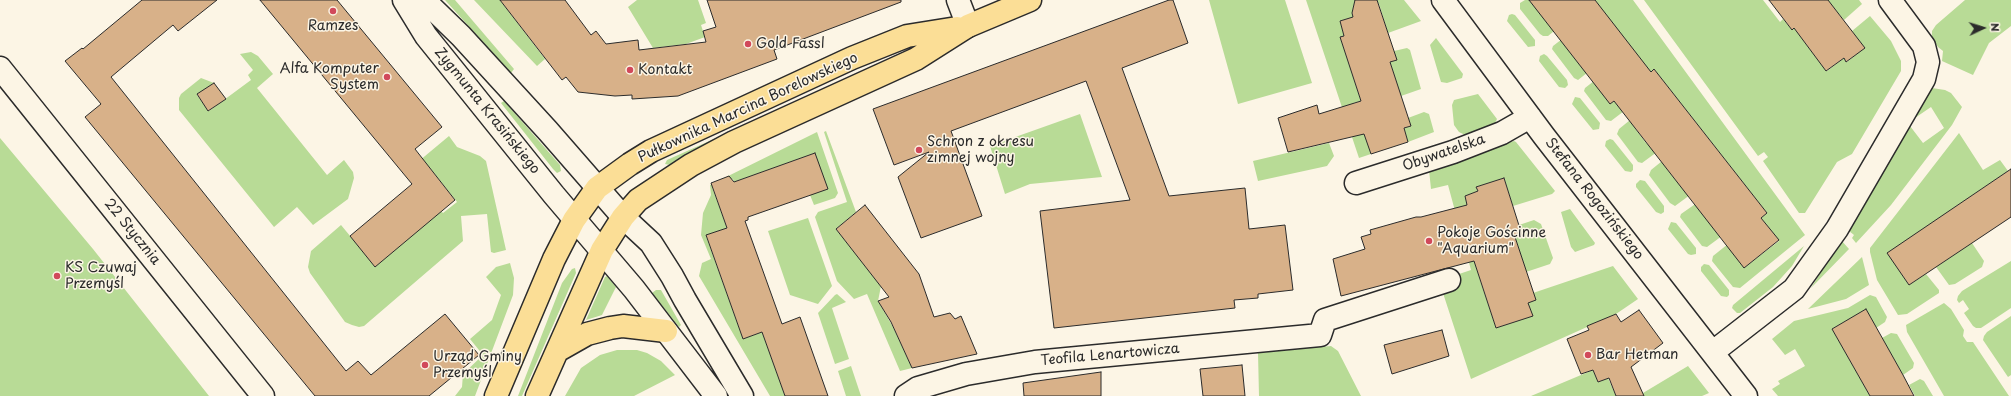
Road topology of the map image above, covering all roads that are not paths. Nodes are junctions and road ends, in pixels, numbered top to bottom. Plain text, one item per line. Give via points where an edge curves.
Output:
1 (404, 0) edge
2 (424, 0) edge
3 (958, 0) edge
4 (1030, 0) edge
5 (1443, 0) edge
6 (1890, 0) edge
7 (968, 26) junction
8 (0, 68) edge
9 (1530, 117) junction
10 (1356, 183) dead end
11 (597, 188) junction
12 (623, 217) junction
13 (574, 220) junction
14 (602, 250) junction
15 (1449, 280) dead end
16 (666, 331) junction
17 (557, 350) junction
18 (1713, 352) junction
19 (263, 396) edge
20 (496, 396) edge
21 (537, 396) edge
22 (716, 396) edge
23 (742, 396) edge
24 (906, 396) edge
25 (1746, 396) edge

1 - 13 street, Zygmunta Krasińskiego via 426,36
2 - 11 street, Zygmunta Krasińskiego via 466,42
3 - 7 street
4 - 7 main road, Pułkownika Marcina Borelowskiego
5 - 9 street, Stefana Rogozińskiego
6 - 18 street via 1924,46 1928,62 1924,78 1837,229 1794,289
7 - 11 main road, Pułkownika Marcina Borelowskiego via 907,36 852,58 651,151
7 - 12 main road, Pułkownika Marcina Borelowskiego via 916,59 734,142 691,165 638,200
8 - 19 street, 22 Stycznia
9 - 10 street, Obywatelska via 1502,133 1453,152
9 - 18 street, Stefana Rogozińskiego
11 - 12 street, Zygmunta Krasińskiego
11 - 13 main road, Pułkownika Marcina Borelowskiego
12 - 14 main road, Pułkownika Marcina Borelowskiego
12 - 23 street, Zygmunta Krasińskiego via 651,243
13 - 14 street, Zygmunta Krasińskiego
13 - 20 main road, Pułkownika Marcina Borelowskiego via 554,259
14 - 16 street, Zygmunta Krasińskiego
14 - 17 main road, Pułkownika Marcina Borelowskiego
15 - 24 street, Teofila Lenartowicza via 1325,320 1320,335 1035,362 966,374 918,388
16 - 17 main road via 623,326 610,328 587,334
16 - 22 street, Zygmunta Krasińskiego
17 - 21 main road, Pułkownika Marcina Borelowskiego
18 - 25 street, Stefana Rogozińskiego

